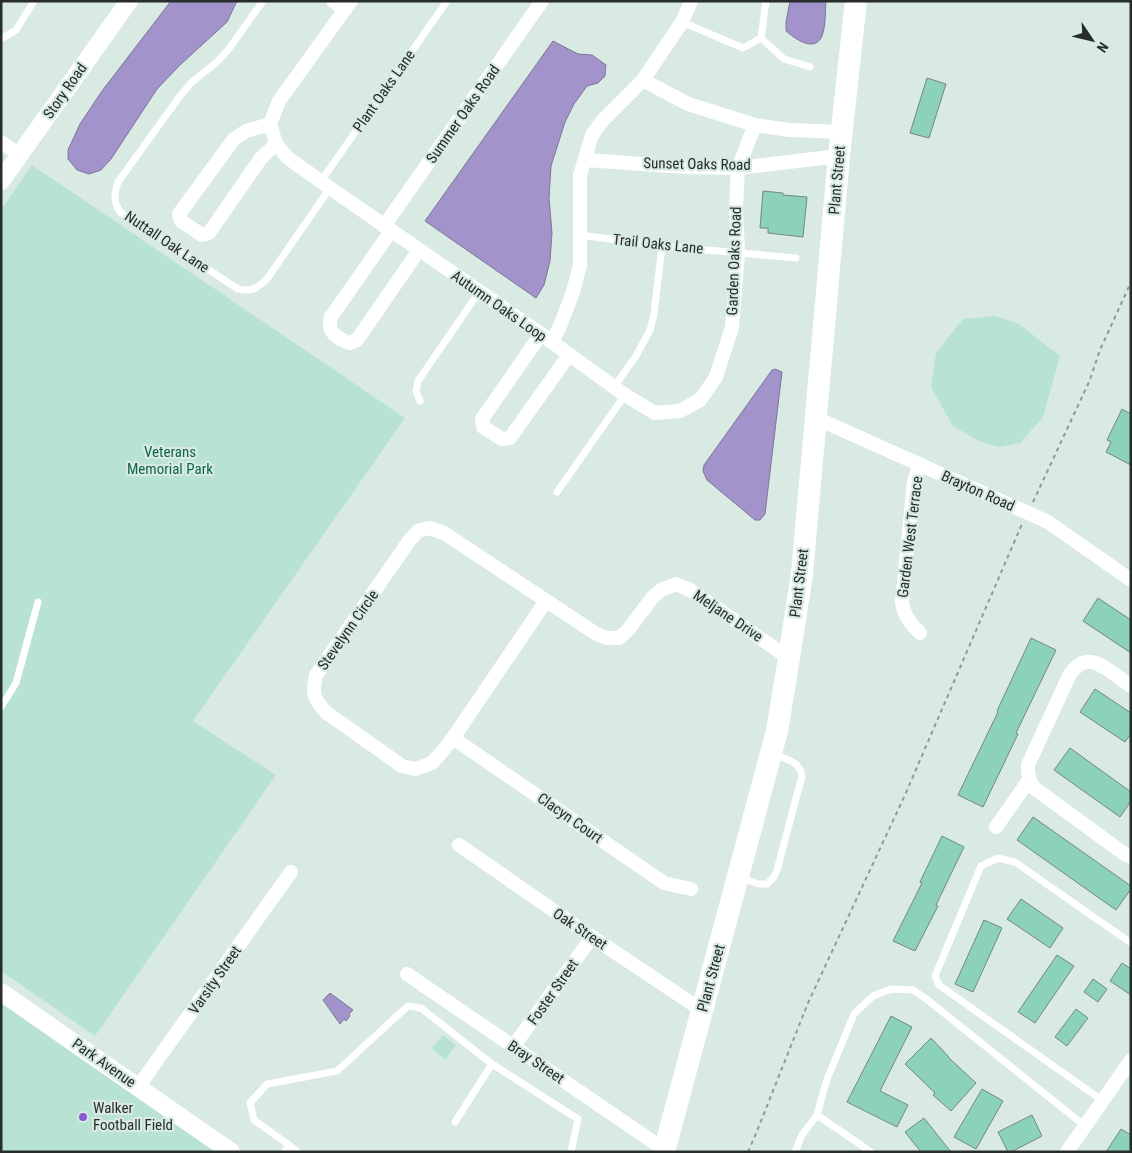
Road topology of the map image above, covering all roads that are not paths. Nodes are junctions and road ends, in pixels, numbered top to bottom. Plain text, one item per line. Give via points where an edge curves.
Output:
1 (34, 1) edge
2 (128, 1) edge
3 (263, 1) edge
4 (332, 1) edge
5 (447, 1) edge
6 (542, 1) edge
7 (691, 1) edge
8 (766, 1) edge
9 (856, 1) edge
10 (348, 6) edge
11 (682, 22) junction
12 (761, 38) junction
13 (1, 39) edge
14 (810, 67) dead end
15 (643, 80) junction
16 (270, 124) junction
17 (755, 125) junction
18 (842, 132) junction
19 (1, 142) edge
20 (276, 144) junction
21 (20, 155) junction
22 (840, 156) junction
23 (585, 160) junction
24 (738, 168) junction
25 (1, 181) edge
26 (325, 185) junction
27 (388, 229) junction
28 (579, 235) junction
29 (662, 246) junction
30 (419, 250) junction
31 (738, 253) junction
32 (796, 258) dead end
33 (479, 292) junction
34 (547, 338) junction
35 (569, 355) junction
36 (614, 386) junction
37 (625, 395) junction
38 (420, 400) dead end
39 (816, 418) junction
40 (920, 464) junction
41 (557, 492) dead end
42 (1131, 580) edge
43 (546, 601) junction
44 (38, 602) dead end
45 (920, 633) dead end
46 (789, 658) junction
47 (1131, 686) edge
48 (1, 707) edge
49 (453, 738) junction
50 (771, 754) junction
51 (1029, 780) junction
52 (996, 827) dead end
53 (459, 844) dead end
54 (1131, 856) edge
55 (290, 872) dead end
56 (738, 877) junction
57 (692, 889) dead end
58 (592, 937) junction
59 (1131, 943) edge
60 (408, 974) dead end
61 (1, 992) edge
62 (703, 1011) junction
63 (513, 1047) junction
64 (1131, 1060) edge
65 (492, 1064) junction
66 (138, 1087) junction
67 (1103, 1101) junction
68 (817, 1115) junction
69 (455, 1122) dead end
70 (1085, 1126) junction
71 (287, 1148) edge
72 (664, 1151) edge
73 (231, 1152) edge
74 (298, 1152) edge
75 (571, 1152) edge
76 (795, 1152) edge
77 (871, 1152) edge
78 (1067, 1152) edge

1 - 13 lane via 16,30
2 - 21 street, Story Road
3 - 26 lane, Nuttall Oak Lane via 228,50 193,81 174,104 118,182 116,204 120,212 238,289 247,291 258,288 267,279
4 - 10 street
5 - 26 lane, Plant Oaks Lane
6 - 27 street, Summer Oaks Road
7 - 11 street, Autumn Oaks Loop
8 - 12 lane
9 - 18 main road, Plant Street
10 - 16 street via 279,101
11 - 12 lane via 743,48
11 - 15 street, Autumn Oaks Loop
12 - 14 lane via 784,59
15 - 17 street via 688,104
15 - 23 street, Autumn Oaks Loop via 592,134
16 - 20 street, Autumn Oaks Loop
16 - 20 street via 234,139 179,214 181,220 202,235 209,233 261,158
17 - 18 street
17 - 24 street, Garden Oaks Road
18 - 22 main road, Plant Street
19 - 21 street
20 - 26 street, Autumn Oaks Loop via 288,158
21 - 25 street, Story Road
22 - 24 street, Sunset Oaks Road
22 - 39 main road, Plant Street
23 - 24 street, Sunset Oaks Road
23 - 28 street, Autumn Oaks Loop via 580,175
24 - 31 street, Garden Oaks Road
26 - 27 street, Autumn Oaks Loop
27 - 30 street, Autumn Oaks Loop
27 - 30 street, Summer Oaks Road via 331,317 330,329 339,338 350,343 357,340
28 - 29 lane, Trail Oaks Lane
28 - 34 street, Autumn Oaks Loop via 580,265 573,292 560,326
29 - 31 lane, Trail Oaks Lane
29 - 36 lane via 650,330
30 - 33 street, Autumn Oaks Loop
31 - 32 lane, Trail Oaks Lane
31 - 37 street, Garden Oaks Road via 732,327 716,376 700,400 680,411 655,413
33 - 34 street, Autumn Oaks Loop
33 - 38 lane via 418,381 416,391
34 - 35 street, Garden Oaks Road
34 - 35 street via 482,419 483,426 502,440 510,438
35 - 36 street, Garden Oaks Road
36 - 37 street, Garden Oaks Road
37 - 41 lane
39 - 40 street, Brayton Road
39 - 46 main road, Plant Street via 802,574
40 - 42 street, Brayton Road via 1058,529
40 - 45 street, Garden West Terrace via 914,481 902,603 904,614
43 - 46 street, Meljane Drive via 595,633 606,638 619,638 652,598 676,584 690,590
43 - 49 street, Stevelynn Circle
43 - 49 street, Stevelynn Circle via 444,533 429,528 418,531 316,675 313,689 316,702 402,766 415,770 432,763
44 - 48 lane via 16,683
46 - 50 main road, Plant Street
47 - 51 street via 1096,662 1076,667 1028,765
49 - 57 street, Clacyn Court via 664,883
50 - 56 main road, Plant Street
50 - 56 lane via 797,764 802,776 800,786 774,877 767,884
51 - 52 street
51 - 54 street via 1038,791
53 - 58 street, Oak Street
55 - 66 street, Varsity Street
56 - 62 main road, Plant Street
58 - 62 street, Oak Street
58 - 63 street, Foster Street
59 - 67 lane via 1015,862 998,858 981,866 935,976 939,985
60 - 63 street, Bray Street
61 - 66 street, Park Avenue
62 - 72 main road, Plant Street
63 - 72 street, Bray Street
64 - 67 street
65 - 69 lane
65 - 71 lane via 422,1008 408,1006 337,1071 267,1084 250,1103 254,1120
65 - 75 lane via 578,1119
66 - 73 street, Park Avenue
67 - 70 street
68 - 70 lane via 826,1082 854,1014 873,996 899,989 913,990 929,1001
68 - 76 lane via 802,1135
68 - 77 lane
70 - 78 street
71 - 74 lane

